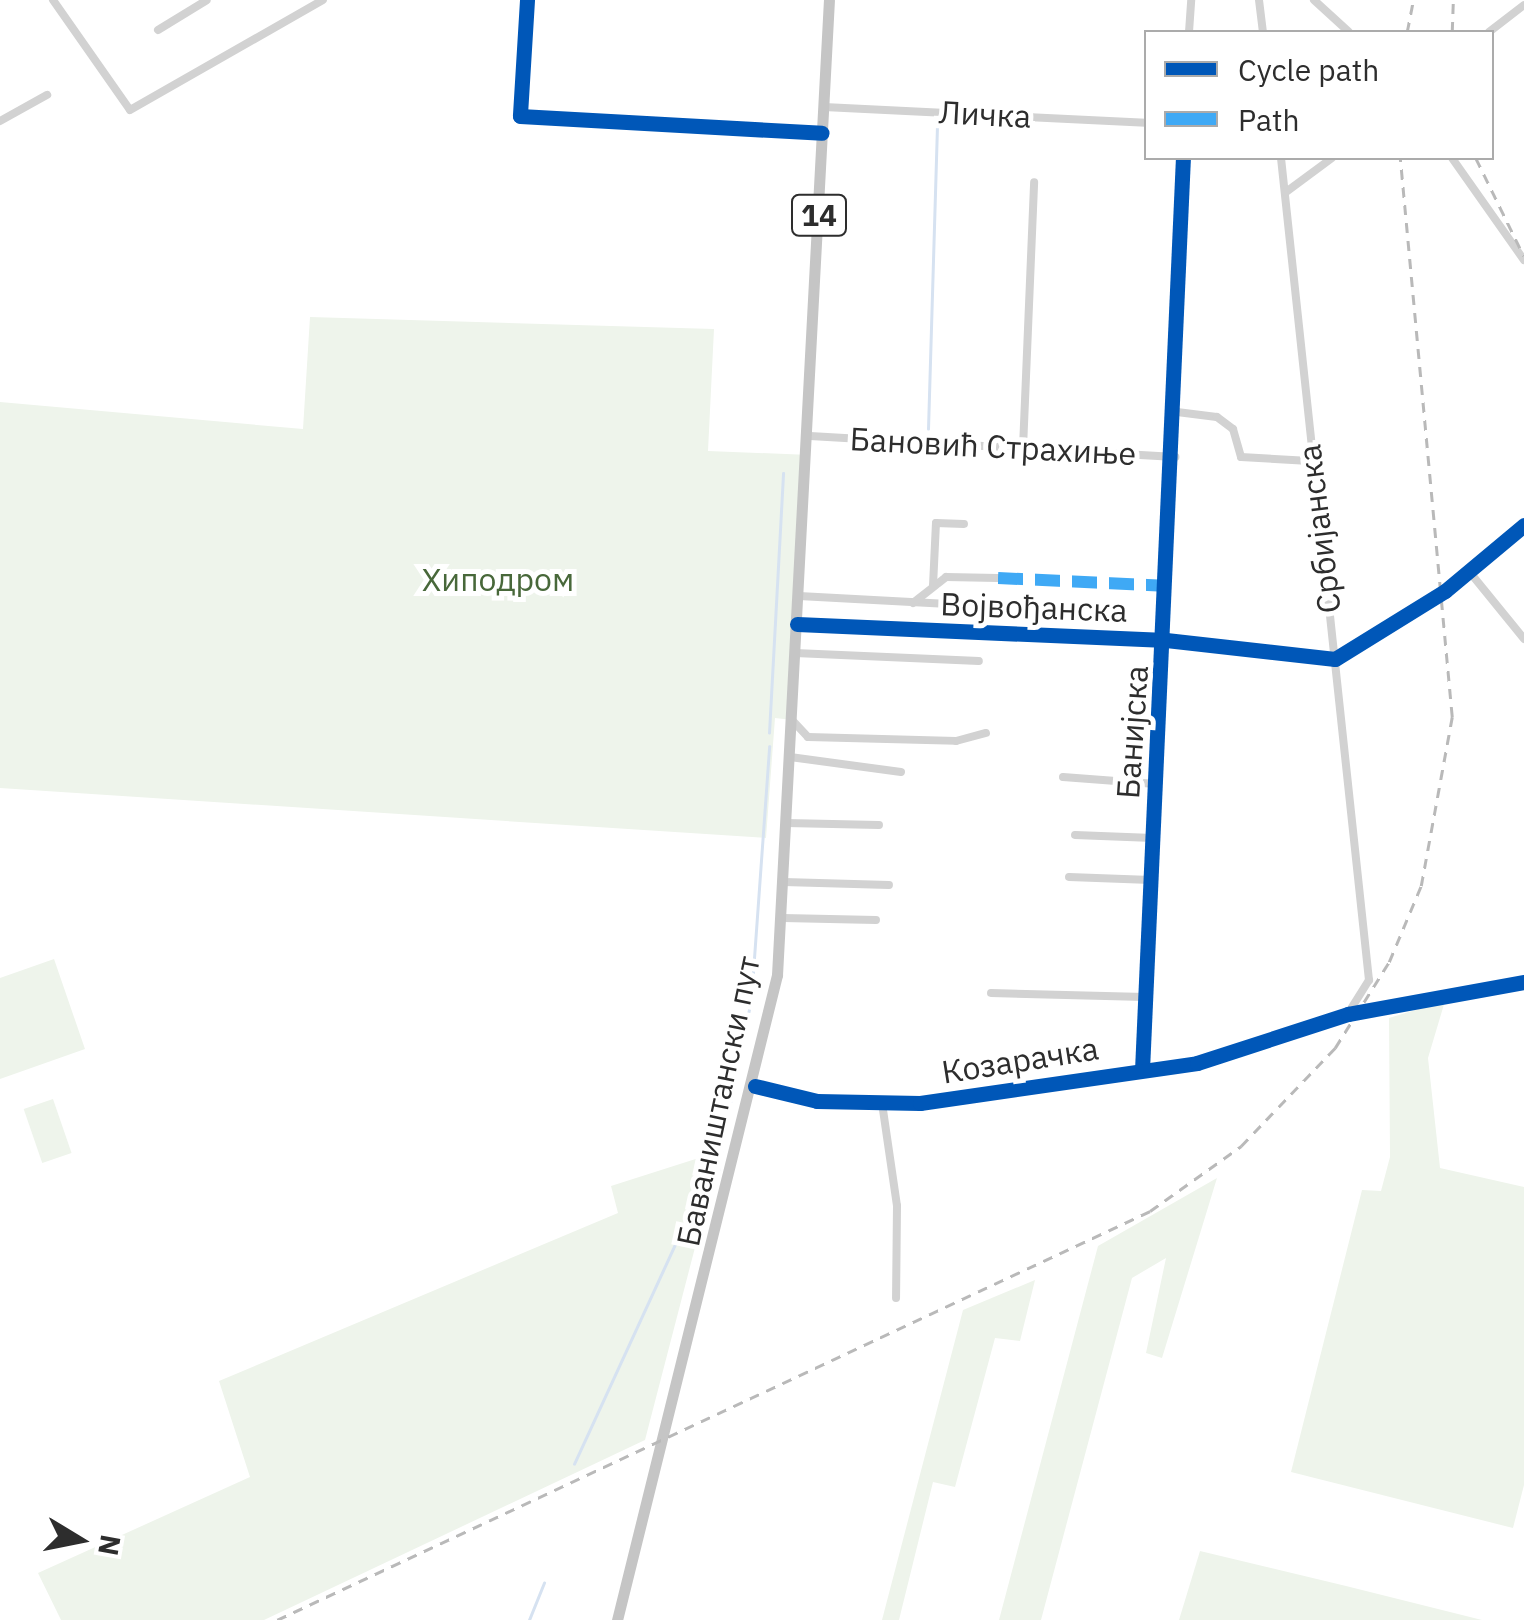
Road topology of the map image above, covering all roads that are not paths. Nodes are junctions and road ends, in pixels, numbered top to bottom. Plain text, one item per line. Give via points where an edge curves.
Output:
1 (53, 0) edge
2 (207, 0) edge
3 (323, 0) edge
4 (527, 0) edge
5 (830, 0) edge
6 (1191, 0) edge
7 (1259, 0) edge
8 (1314, 0) edge
9 (190, 5) edge
10 (1524, 5) edge
11 (158, 30) dead end
12 (1189, 30) edge
13 (1263, 30) edge
14 (1347, 30) edge
15 (1492, 30) edge
16 (47, 95) dead end
17 (824, 107) junction
18 (0, 122) edge
19 (1144, 122) edge
20 (822, 134) junction
21 (1184, 160) edge
22 (1281, 160) edge
23 (1329, 160) edge
24 (1453, 160) edge
25 (1034, 182) dead end
26 (1286, 192) junction
27 (1524, 260) edge
28 (1178, 412) junction
29 (810, 436) junction
30 (1023, 448) junction
31 (1175, 456) junction
32 (1310, 460) junction
33 (964, 524) dead end
34 (1524, 525) edge
35 (1468, 570) junction
36 (998, 578) dead end
37 (933, 586) junction
38 (799, 596) junction
39 (914, 603) junction
40 (986, 606) dead end
41 (797, 624) junction
42 (1166, 640) junction
43 (1524, 640) edge
44 (795, 653) junction
45 (1335, 659) junction
46 (979, 661) dead end
47 (792, 720) junction
48 (986, 733) dead end
49 (790, 757) junction
50 (900, 772) dead end
51 (1063, 777) dead end
52 (1156, 784) junction
53 (786, 822) junction
54 (879, 825) dead end
55 (1075, 835) dead end
56 (1154, 838) junction
57 (1069, 877) dead end
58 (1151, 880) junction
59 (784, 882) junction
60 (889, 886) dead end
61 (783, 918) junction
62 (876, 920) dead end
63 (1524, 982) edge
64 (991, 993) dead end
65 (1145, 997) junction
66 (1348, 1014) junction
67 (1142, 1070) junction
68 (755, 1086) junction
69 (882, 1103) junction
70 (896, 1298) dead end
71 (617, 1620) edge

1 - 3 street via 130,110
2 - 9 street
4 - 20 street via 520,116
5 - 17 main road, Баваништански пут / 14
6 - 12 street
7 - 13 street
8 - 14 street
9 - 11 street
10 - 15 street
16 - 18 street
17 - 19 street, Личка
17 - 20 main road, Баваништански пут / 14
20 - 29 main road, Баваништански пут / 14
21 - 28 street, Банијска
22 - 26 street, Србијанска
23 - 26 street
24 - 27 street
25 - 30 street
26 - 32 street, Србијанска
28 - 31 street, Банијска
28 - 32 street via 1217,417 1233,429 1240,458
29 - 30 street, Бановић Страхиње
29 - 38 main road, Баваништански пут / 14
30 - 31 street, Бановић Страхиње
31 - 42 street, Банијска
32 - 45 street, Србијанска
33 - 37 street via 936,523
34 - 35 street
35 - 43 street
35 - 45 street
36 - 37 street via 946,577
37 - 39 street
38 - 39 street
38 - 41 main road, Баваништански пут / 14
39 - 40 street
41 - 42 street, Војвођанска
41 - 44 main road, Баваништански пут / 14
42 - 45 street, Војвођанска
42 - 52 street, Банијска
44 - 46 street
44 - 47 main road, Баваништански пут / 14
45 - 66 street, Србијанска via 1369,980
47 - 48 street via 808,737
47 - 49 main road, Баваништански пут / 14
49 - 50 street
49 - 53 main road, Баваништански пут / 14
51 - 52 street
52 - 56 street, Банијска
53 - 54 street
53 - 59 main road, Баваништански пут / 14
55 - 56 street
56 - 58 street, Банијска
57 - 58 street
58 - 65 street, Банијска
59 - 60 street
59 - 61 main road, Баваништански пут / 14
61 - 62 street
61 - 68 main road, Баваништански пут / 14
63 - 66 street, Козарачка
64 - 65 street
65 - 67 street, Банијска
66 - 67 street, Козарачка via 1196,1063
67 - 69 street, Козарачка
68 - 69 street, Козарачка via 816,1102
68 - 71 main road, Баваништански пут / 14
69 - 70 street via 896,1206

